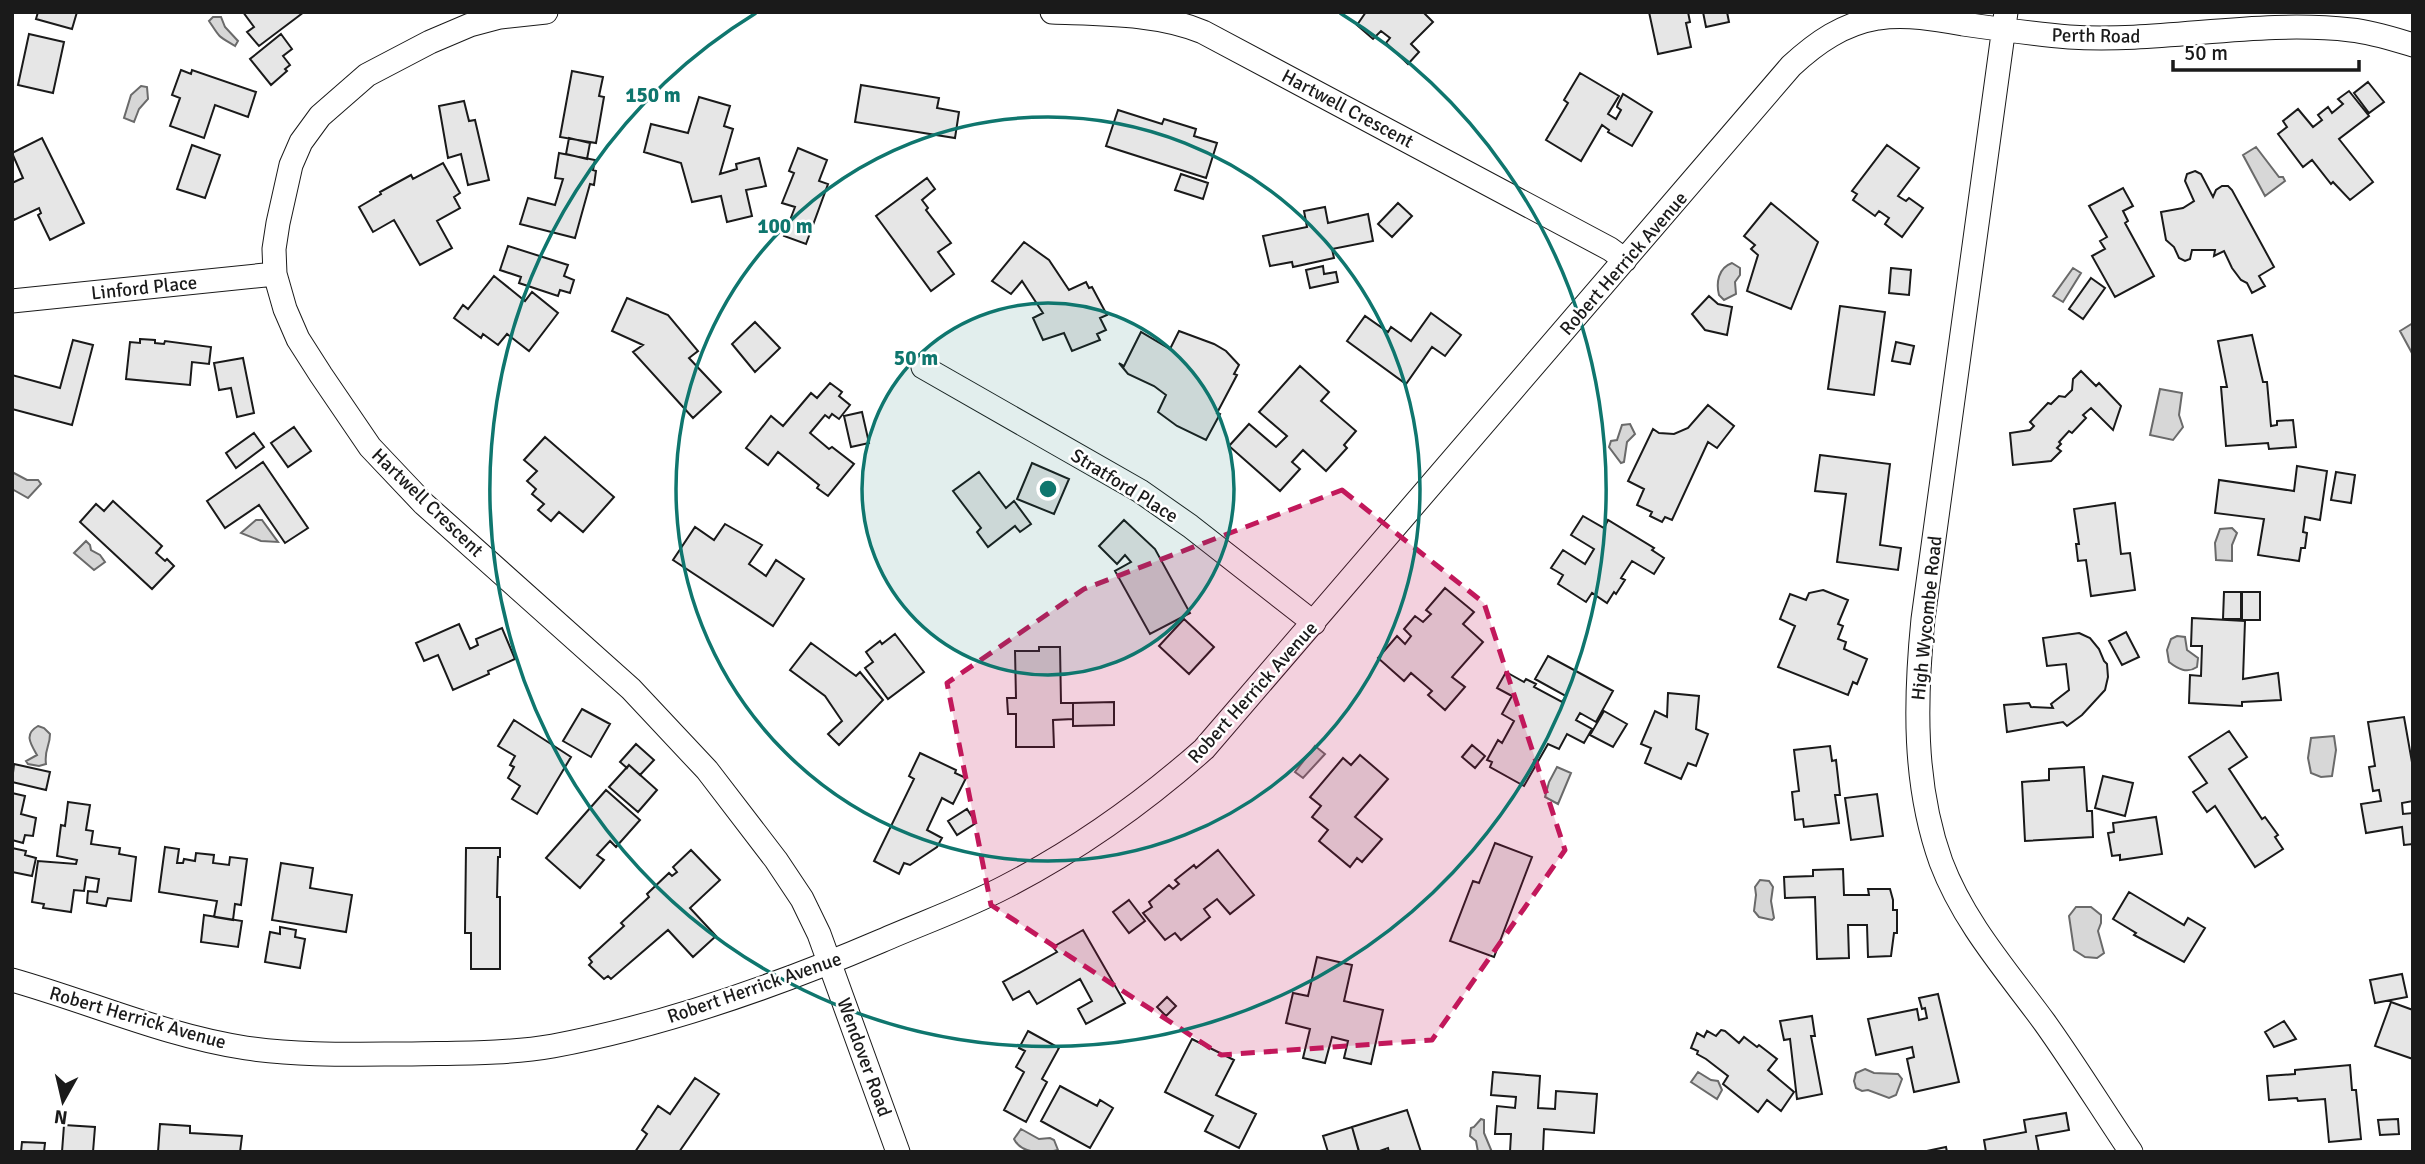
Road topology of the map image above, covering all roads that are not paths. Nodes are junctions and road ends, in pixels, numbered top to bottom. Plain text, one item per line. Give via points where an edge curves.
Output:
1 (546, 12) edge
2 (1052, 12) edge
3 (1184, 19) edge
4 (462, 20) edge
5 (2005, 21) edge
6 (2413, 45) edge
7 (1625, 260) junction
8 (275, 274) junction
9 (12, 301) edge
10 (923, 367) dead end
11 (1314, 623) junction
12 (831, 962) junction
13 (12, 980) edge
14 (898, 1152) edge
15 (2131, 1152) edge

1 - 4 street, Hartwell Crescent
2 - 3 street, Hartwell Crescent
3 - 7 street, Hartwell Crescent
4 - 8 street, Hartwell Crescent via 367,75 320,116 302,142 288,176 274,249
5 - 6 street, Perth Road via 2101,38 2321,27
5 - 7 street, Robert Herrick Avenue via 1903,16 1867,20 1834,32 1791,66
5 - 15 street, High Wycombe Road via 1923,619 1917,710 1920,759 1933,837 1959,901
7 - 11 street, Robert Herrick Avenue
8 - 9 street, Linford Place
8 - 12 street, Hartwell Crescent via 298,339 370,447 424,504 631,689 707,770 802,900
10 - 11 street, Stratford Place via 1140,491
11 - 12 street, Robert Herrick Avenue via 1204,749 1130,810 1001,889
12 - 13 street, Robert Herrick Avenue via 737,996 603,1035 550,1046 452,1054 341,1055 244,1048 162,1028
12 - 14 street, Wendover Road

